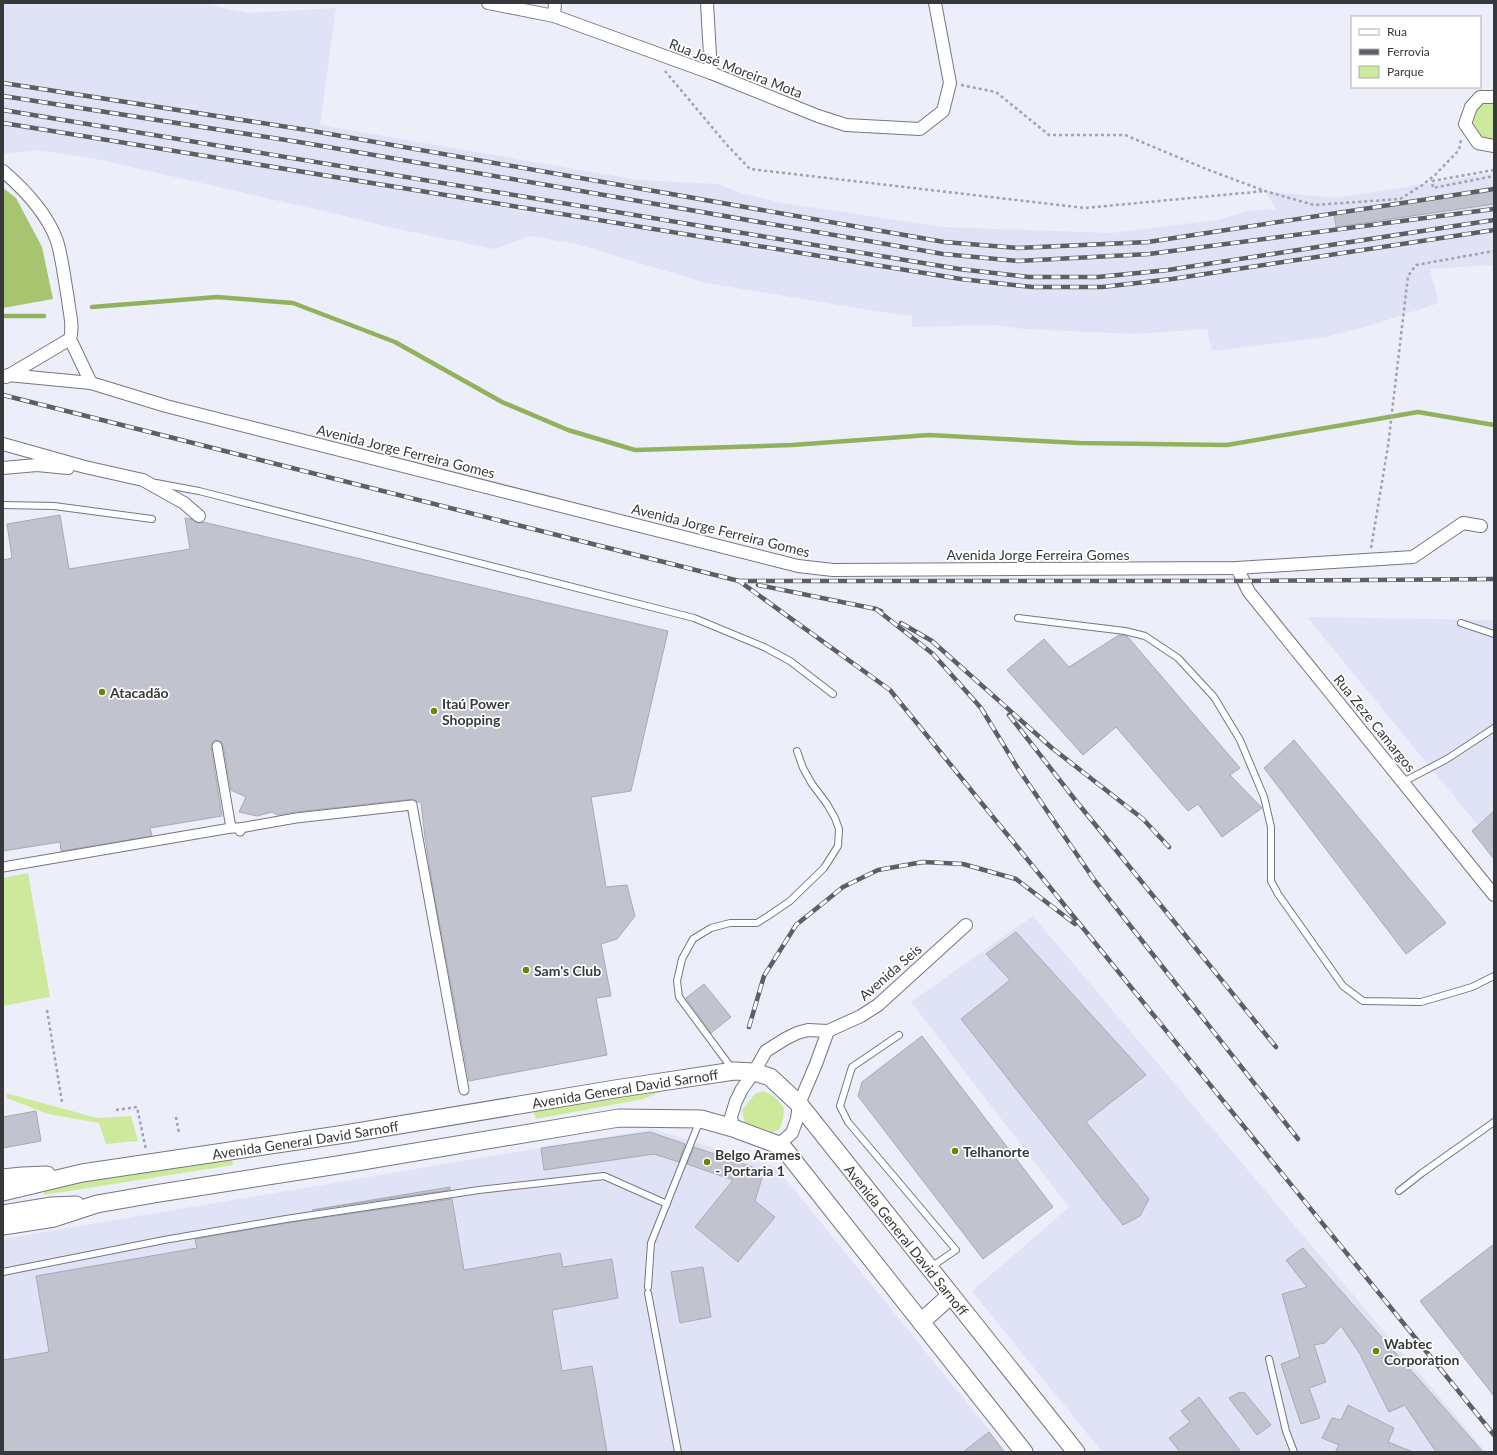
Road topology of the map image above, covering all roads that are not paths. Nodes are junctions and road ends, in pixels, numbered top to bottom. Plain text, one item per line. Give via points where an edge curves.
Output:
1 (488, 3) edge
2 (555, 3) edge
3 (708, 3) edge
4 (935, 3) edge
5 (554, 16) junction
6 (711, 73) junction
7 (1494, 97) edge
8 (1494, 146) edge
9 (3, 171) edge
10 (70, 338) junction
11 (6, 377) edge
12 (91, 383) junction
13 (3, 444) edge
14 (85, 467) junction
15 (3, 468) edge
16 (142, 480) junction
17 (3, 506) edge
18 (199, 516) dead end
19 (152, 519) dead end
20 (1481, 526) dead end
21 (1237, 568) junction
22 (1018, 618) dead end
23 (1461, 623) dead end
24 (1494, 634) edge
25 (833, 694) dead end
26 (1494, 728) edge
27 (218, 746) dead end
28 (797, 751) dead end
29 (1403, 782) junction
30 (237, 829) junction
31 (3, 867) edge
32 (1494, 895) edge
33 (966, 924) dead end
34 (1494, 976) edge
35 (828, 1031) junction
36 (899, 1035) dead end
37 (734, 1071) junction
38 (754, 1072) junction
39 (464, 1090) dead end
40 (799, 1104) junction
41 (700, 1119) junction
42 (1494, 1122) edge
43 (733, 1128) junction
44 (776, 1144) junction
45 (82, 1173) junction
46 (3, 1178) edge
47 (1399, 1191) dead end
48 (3, 1192) edge
49 (97, 1204) junction
50 (667, 1204) junction
51 (3, 1214) edge
52 (3, 1226) edge
53 (930, 1268) junction
54 (3, 1272) edge
55 (951, 1295) junction
56 (920, 1322) junction
57 (1269, 1359) dead end
58 (678, 1452) edge
59 (1024, 1452) edge
60 (1076, 1452) edge
61 (1294, 1452) edge

1 - 5 street, Rua José Moreira Mota
2 - 5 street
3 - 6 street
4 - 6 street, Rua José Moreira Mota via 950,83 943,110 920,129 846,125
5 - 6 street, Rua José Moreira Mota
7 - 8 street via 1480,97 1470,107 1465,124 1478,143
9 - 10 street via 20,186 46,218 57,242 72,331
10 - 11 street
10 - 12 street
11 - 12 street, Avenida Jorge Ferreira Gomes
12 - 21 street, Avenida Jorge Ferreira Gomes via 174,408 798,566 833,570 908,571
13 - 14 street
14 - 15 street via 37,465
14 - 16 street
16 - 18 street via 184,503
16 - 25 lane via 207,493 694,618 790,661
17 - 19 lane via 54,506
20 - 21 street, Avenida Jorge Ferreira Gomes via 1463,523 1413,557
21 - 29 street, Rua Zeze Camargos via 1249,592
22 - 34 lane via 1114,629 1145,636 1178,658 1214,698 1240,740 1264,797 1271,827 1271,881 1343,986 1363,1001 1421,1002 1472,988
23 - 24 lane
26 - 29 lane via 1446,759
27 - 30 street
28 - 37 lane via 812,784 835,818 839,829 838,846 824,868 790,901 768,916 757,923 730,923 711,928 694,939 682,959 677,981 679,997
29 - 32 street, Rua Zeze Camargos
30 - 31 street
30 - 39 street via 296,818 412,805
33 - 35 street, Avenida Seis via 878,1005
35 - 38 street, Avenida Seis via 808,1030 785,1039 766,1052
35 - 40 street
36 - 53 lane via 852,1067 840,1106 848,1122 956,1250
37 - 38 main road, Avenida General David Sarnoff
37 - 45 main road, Avenida General David Sarnoff via 345,1134
38 - 40 main road, Avenida General David Sarnoff via 770,1077
38 - 43 street, Avenida Seis via 736,1101 731,1117
40 - 44 street via 792,1133
40 - 53 main road, Avenida General David Sarnoff
41 - 43 main road, Avenida General David Sarnoff
41 - 49 main road, Avenida General David Sarnoff via 619,1118
41 - 50 lane
42 - 47 lane
43 - 44 main road, Avenida General David Sarnoff
44 - 56 main road, Avenida General David Sarnoff via 785,1150
45 - 46 main road
45 - 48 main road, Avenida General David Sarnoff
49 - 51 main road, Avenida General David Sarnoff via 52,1206
49 - 52 main road, Avenida General David Sarnoff via 54,1218
50 - 54 lane via 604,1176 596,1176 479,1190 286,1219
50 - 58 lane via 651,1243 648,1290
53 - 55 main road, Avenida General David Sarnoff
55 - 56 main road
55 - 60 main road, Avenida General David Sarnoff
56 - 59 main road, Avenida General David Sarnoff
57 - 61 lane via 1286,1431

